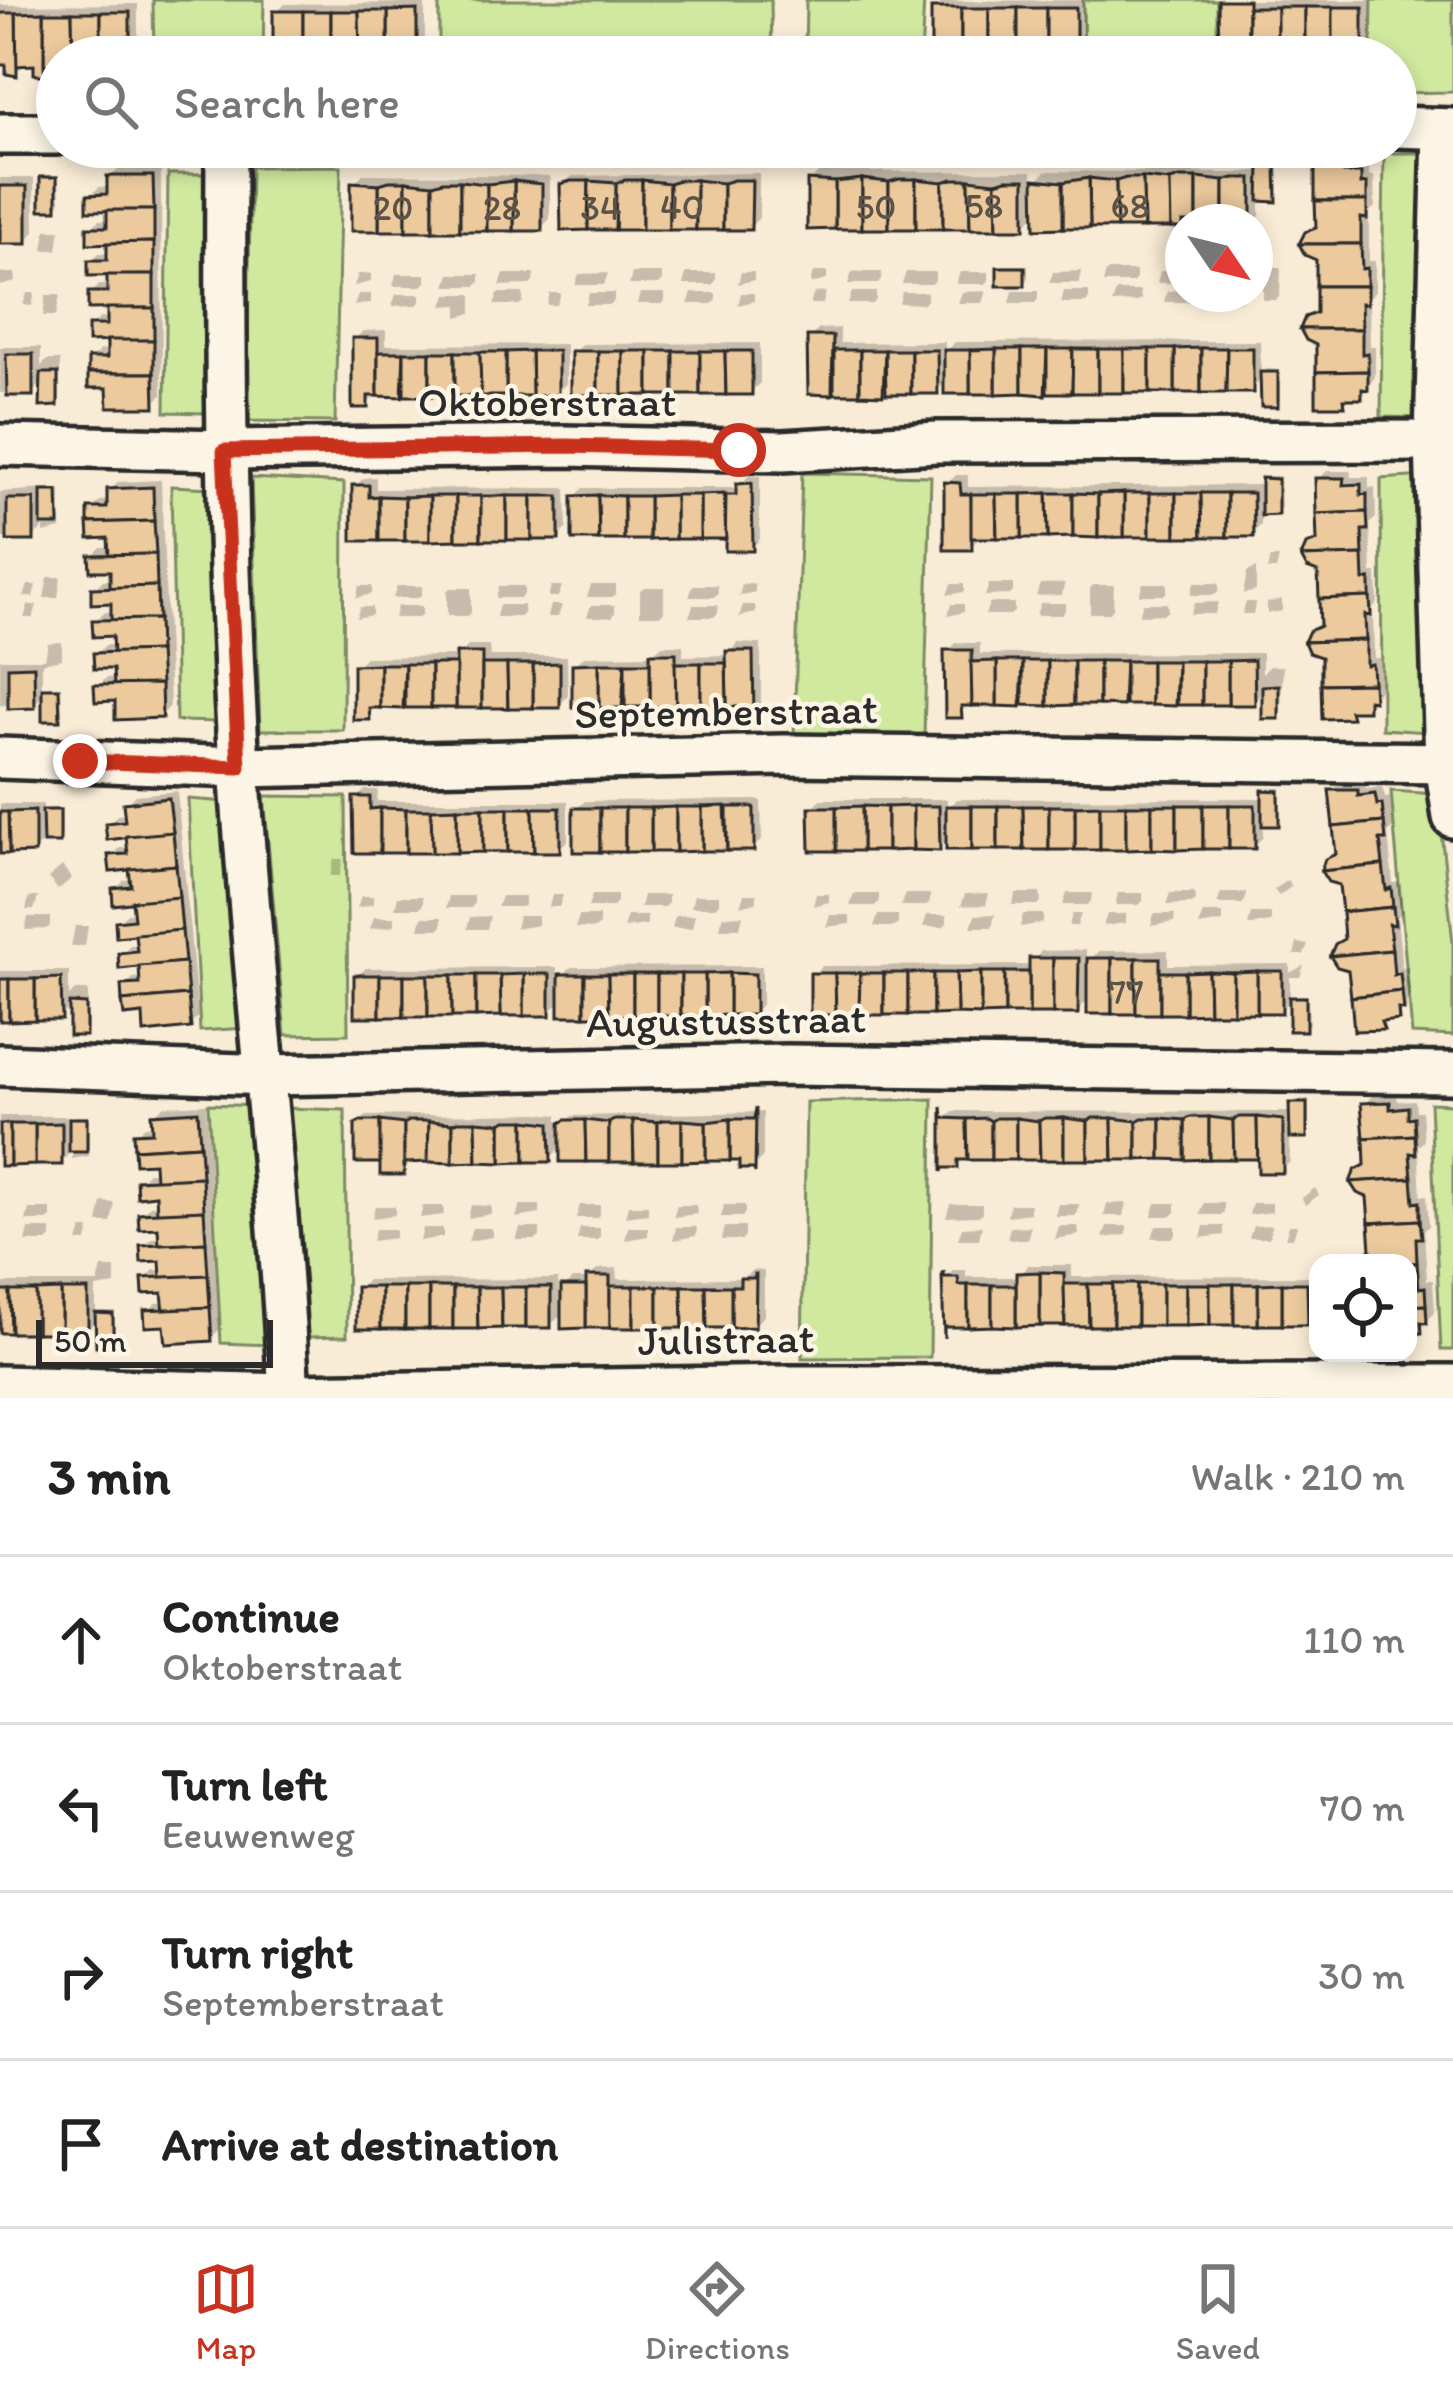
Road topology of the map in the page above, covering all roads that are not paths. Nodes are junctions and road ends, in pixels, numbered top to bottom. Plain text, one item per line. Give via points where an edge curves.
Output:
1 (1417, 128) edge
2 (1448, 130) edge
3 (0, 134) edge
4 (36, 134) edge
5 (226, 168) edge
6 (1444, 441) edge
7 (0, 445) edge
8 (224, 451) junction
9 (0, 758) edge
10 (1449, 763) edge
11 (239, 767) junction
12 (1453, 817) edge
13 (0, 1065) edge
14 (1453, 1073) edge
15 (268, 1075) junction
16 (0, 1385) edge
17 (1453, 1385) edge
18 (289, 1396) edge

1 - 2 street
2 - 6 street
3 - 4 street
5 - 8 street
6 - 8 street, Oktoberstraat
6 - 10 street
7 - 8 street, Oktoberstraat
8 - 11 street
9 - 11 street, Septemberstraat
10 - 11 street, Septemberstraat via 784,755
10 - 12 street
11 - 15 street
13 - 15 street, Augustusstraat
14 - 15 street, Augustusstraat via 787,1065
15 - 18 street
16 - 18 street, Julistraat
17 - 18 street, Julistraat

